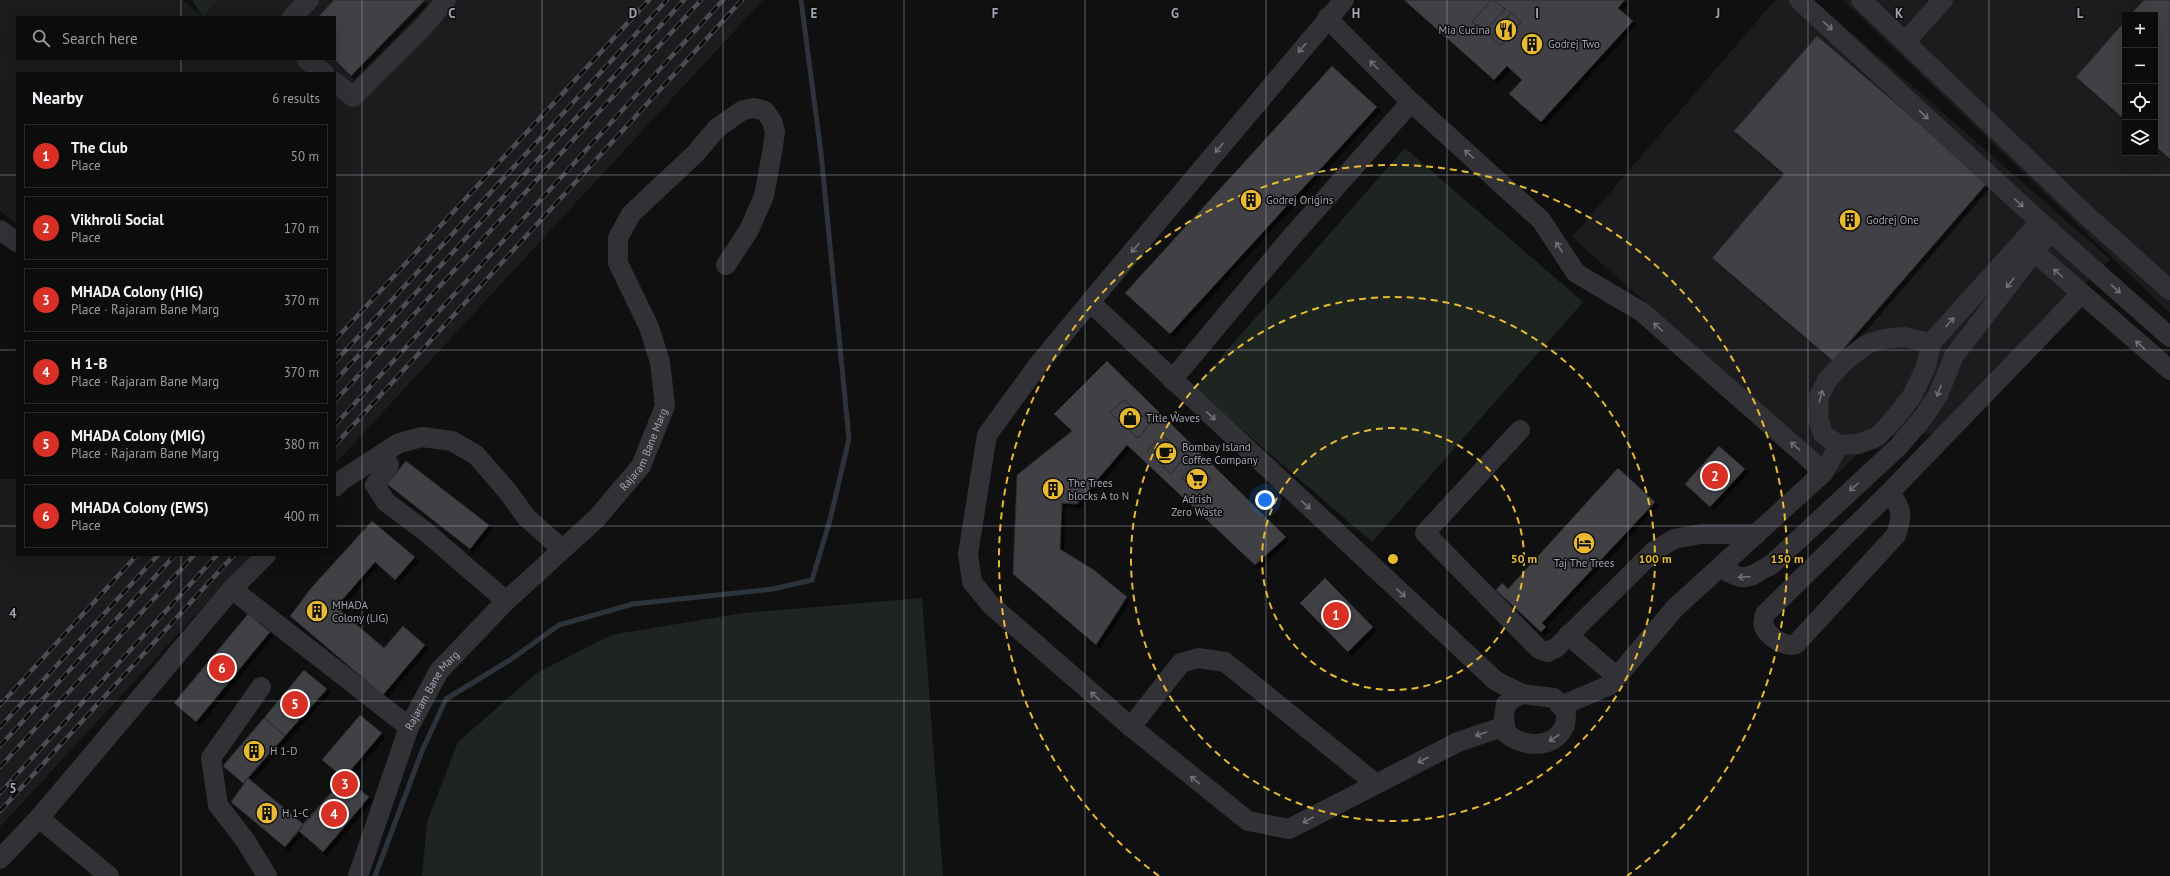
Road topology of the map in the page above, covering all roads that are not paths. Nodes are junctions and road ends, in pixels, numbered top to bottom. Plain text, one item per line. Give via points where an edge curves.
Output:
1 (309, 0) edge
2 (446, 0) edge
3 (1344, 0) edge
4 (1799, 0) edge
5 (1861, 0) edge
6 (1943, 0) edge
7 (293, 16) edge
8 (1327, 18) junction
9 (1905, 42) junction
10 (307, 60) edge
11 (323, 72) edge
12 (336, 83) edge
13 (1411, 102) junction
14 (2045, 227) junction
15 (0, 230) edge
16 (16, 241) edge
17 (2028, 247) junction
18 (726, 265) dead end
19 (2170, 290) edge
20 (2081, 294) junction
21 (1090, 302) junction
22 (2170, 337) edge
23 (1931, 343) junction
24 (2170, 370) edge
25 (1172, 380) junction
26 (1520, 430) dead end
27 (1882, 432) junction
28 (1839, 445) junction
29 (1899, 446) junction
30 (389, 465) dead end
31 (1824, 472) junction
32 (336, 486) edge
33 (1890, 492) junction
34 (1782, 511) junction
35 (1757, 534) junction
36 (1801, 536) junction
37 (562, 549) junction
38 (265, 556) edge
39 (1721, 567) junction
40 (232, 588) junction
41 (506, 601) junction
42 (1568, 635) junction
43 (1617, 676) junction
44 (261, 687) dead end
45 (1522, 694) junction
46 (1561, 706) junction
47 (1505, 726) junction
48 (409, 727) junction
49 (1131, 727) junction
50 (1376, 784) junction
51 (39, 818) junction
52 (0, 859) edge
53 (109, 876) edge
54 (267, 876) edge
55 (358, 876) edge

1 - 7 street
2 - 12 street via 424,26 352,97
3 - 8 street
4 -> 14 street
5 - 9 street
6 - 9 street
13 -> 8 street
8 -> 21 street
9 - 19 street via 2084,213
10 - 11 street
13 - 25 street via 1288,241
31 -> 13 street via 1642,312 1576,273 1541,220
14 - 17 street
14 -> 22 street
15 - 16 street
20 -> 17 street
23 -> 17 street
17 -> 29 street via 1954,356 1938,395
18 - 37 street, Rajaram Bane Marg via 749,230 764,196 772,153 775,132 772,121 765,111 754,108 743,110 717,128 696,153 631,214 618,238 618,263 649,327 660,362 666,406 641,466 597,518
24 -> 20 street
20 - 33 street
21 - 25 street
49 -> 21 street via 991,605 972,582 968,554 987,434 1038,365
23 - 27 street via 1926,367 1912,396
28 -> 23 street via 1823,434 1818,419 1819,396 1828,379 1866,344 1884,339 1904,338
25 -> 45 street via 1496,681
26 - 42 street via 1425,533 1539,649 1548,652 1556,648
27 - 28 street via 1877,437 1858,444
27 - 29 street
28 - 31 street
29 -> 36 street
30 - 41 street via 375,485 386,502 426,532
31 - 34 street
32 - 37 street via 400,443 422,436 452,441 476,455 527,518
33 - 33 street via 1765,614 1764,627 1782,644 1796,644 1896,535 1901,518 1900,507
34 - 35 street
34 - 36 street
35 - 39 street
35 - 42 street via 1701,534 1674,538 1654,551
36 -> 39 street via 1772,564 1749,578 1735,578
37 - 41 street, Rajaram Bane Marg
38 - 40 street
39 - 43 street via 1675,608
40 - 48 street
40 - 51 street
41 - 48 street, Rajaram Bane Marg via 439,671
42 - 43 street
43 - 46 street via 1610,685
44 - 54 street via 211,758 218,805 245,840
45 - 46 street via 1554,698
45 - 47 street via 1506,704
46 -> 47 street via 1566,712 1565,726 1557,738 1542,744 1528,745 1514,740 1506,733
47 -> 50 street via 1458,742
48 - 55 street, Rajaram Bane Marg
50 -> 49 street via 1289,829 1248,821
49 - 50 street via 1182,663 1198,658 1225,662
51 - 52 street
51 - 53 street

